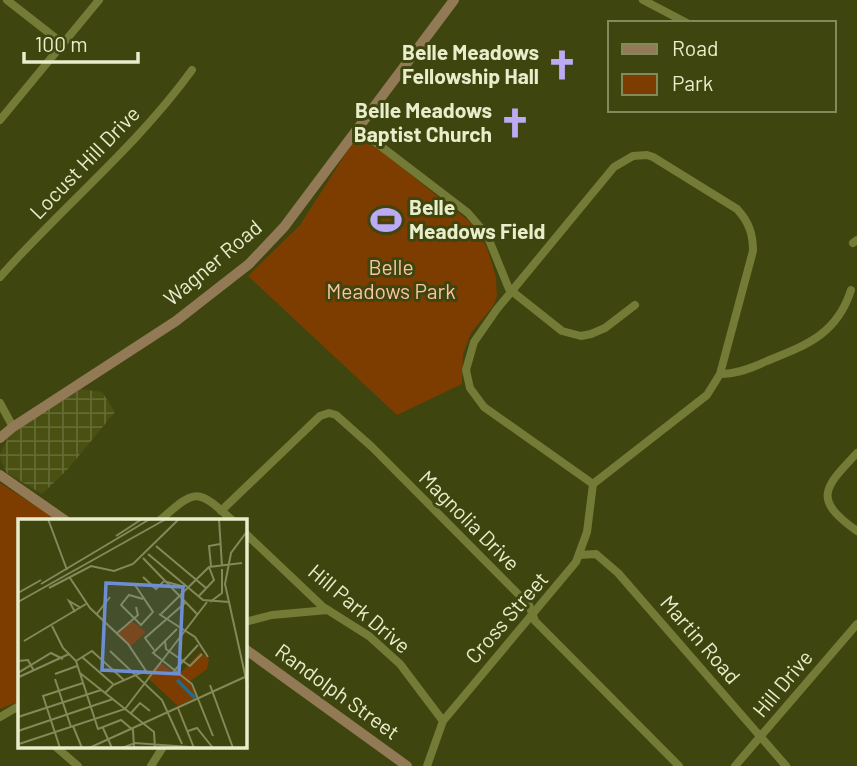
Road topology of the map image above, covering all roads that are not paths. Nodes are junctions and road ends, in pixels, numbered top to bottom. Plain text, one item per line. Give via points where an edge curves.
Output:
1 (7, 0) edge
2 (99, 0) edge
3 (454, 0) edge
4 (643, 0) edge
5 (683, 21) edge
6 (62, 43) junction
7 (192, 70) dead end
8 (0, 120) edge
9 (358, 128) junction
10 (0, 277) edge
11 (851, 290) dead end
12 (513, 292) junction
13 (635, 305) dead end
14 (720, 374) junction
15 (0, 404) edge
16 (13, 427) junction
17 (0, 438) edge
18 (857, 453) edge
19 (0, 475) edge
20 (593, 484) junction
21 (221, 511) junction
22 (63, 519) edge
23 (161, 519) edge
24 (231, 519) edge
25 (857, 531) edge
26 (247, 535) edge
27 (579, 555) junction
28 (328, 610) junction
29 (532, 614) junction
30 (247, 621) edge
31 (857, 624) edge
32 (247, 650) edge
33 (17, 710) edge
34 (0, 717) edge
35 (443, 720) junction
36 (762, 737) junction
37 (56, 748) edge
38 (162, 748) edge
39 (78, 766) edge
40 (151, 766) edge
41 (407, 766) edge
42 (426, 766) edge
43 (679, 766) edge
44 (735, 766) edge
45 (786, 766) edge

1 - 6 street
2 - 6 street
3 - 9 street, Wagner Road
4 - 5 street
6 - 8 street
7 - 10 street, Locust Hill Drive via 172,98
9 - 12 street via 476,220
9 - 16 street, Wagner Road via 284,227 249,264 176,321
11 - 14 street via 846,307 813,341 740,372
12 - 13 street via 562,331 580,336 599,331
12 - 14 street via 614,167 633,156 653,157 737,209 751,231 753,251
12 - 20 street via 474,342 467,360 468,381 491,413
14 - 20 street via 707,395
15 - 16 street
16 - 17 street, Wagner Road
18 - 25 street via 834,478 827,500 835,514
19 - 22 street
20 - 27 street, Cross Street
21 - 23 street via 195,495
21 - 24 street
21 - 29 street, Magnolia Drive via 320,416 336,415 529,605
26 - 28 street, Hill Park Drive
27 - 29 street, Cross Street
27 - 36 street, Martin Road via 596,554 618,573
28 - 30 street
28 - 35 street, Hill Park Drive via 369,636 400,664
29 - 35 street, Cross Street
29 - 43 street, Magnolia Drive
31 - 36 street, Hill Drive
32 - 41 street, Randolph Street
33 - 34 street
35 - 42 street, Cross Street
36 - 44 street, Hill Drive
36 - 45 street, Martin Road
37 - 39 street
38 - 40 street

